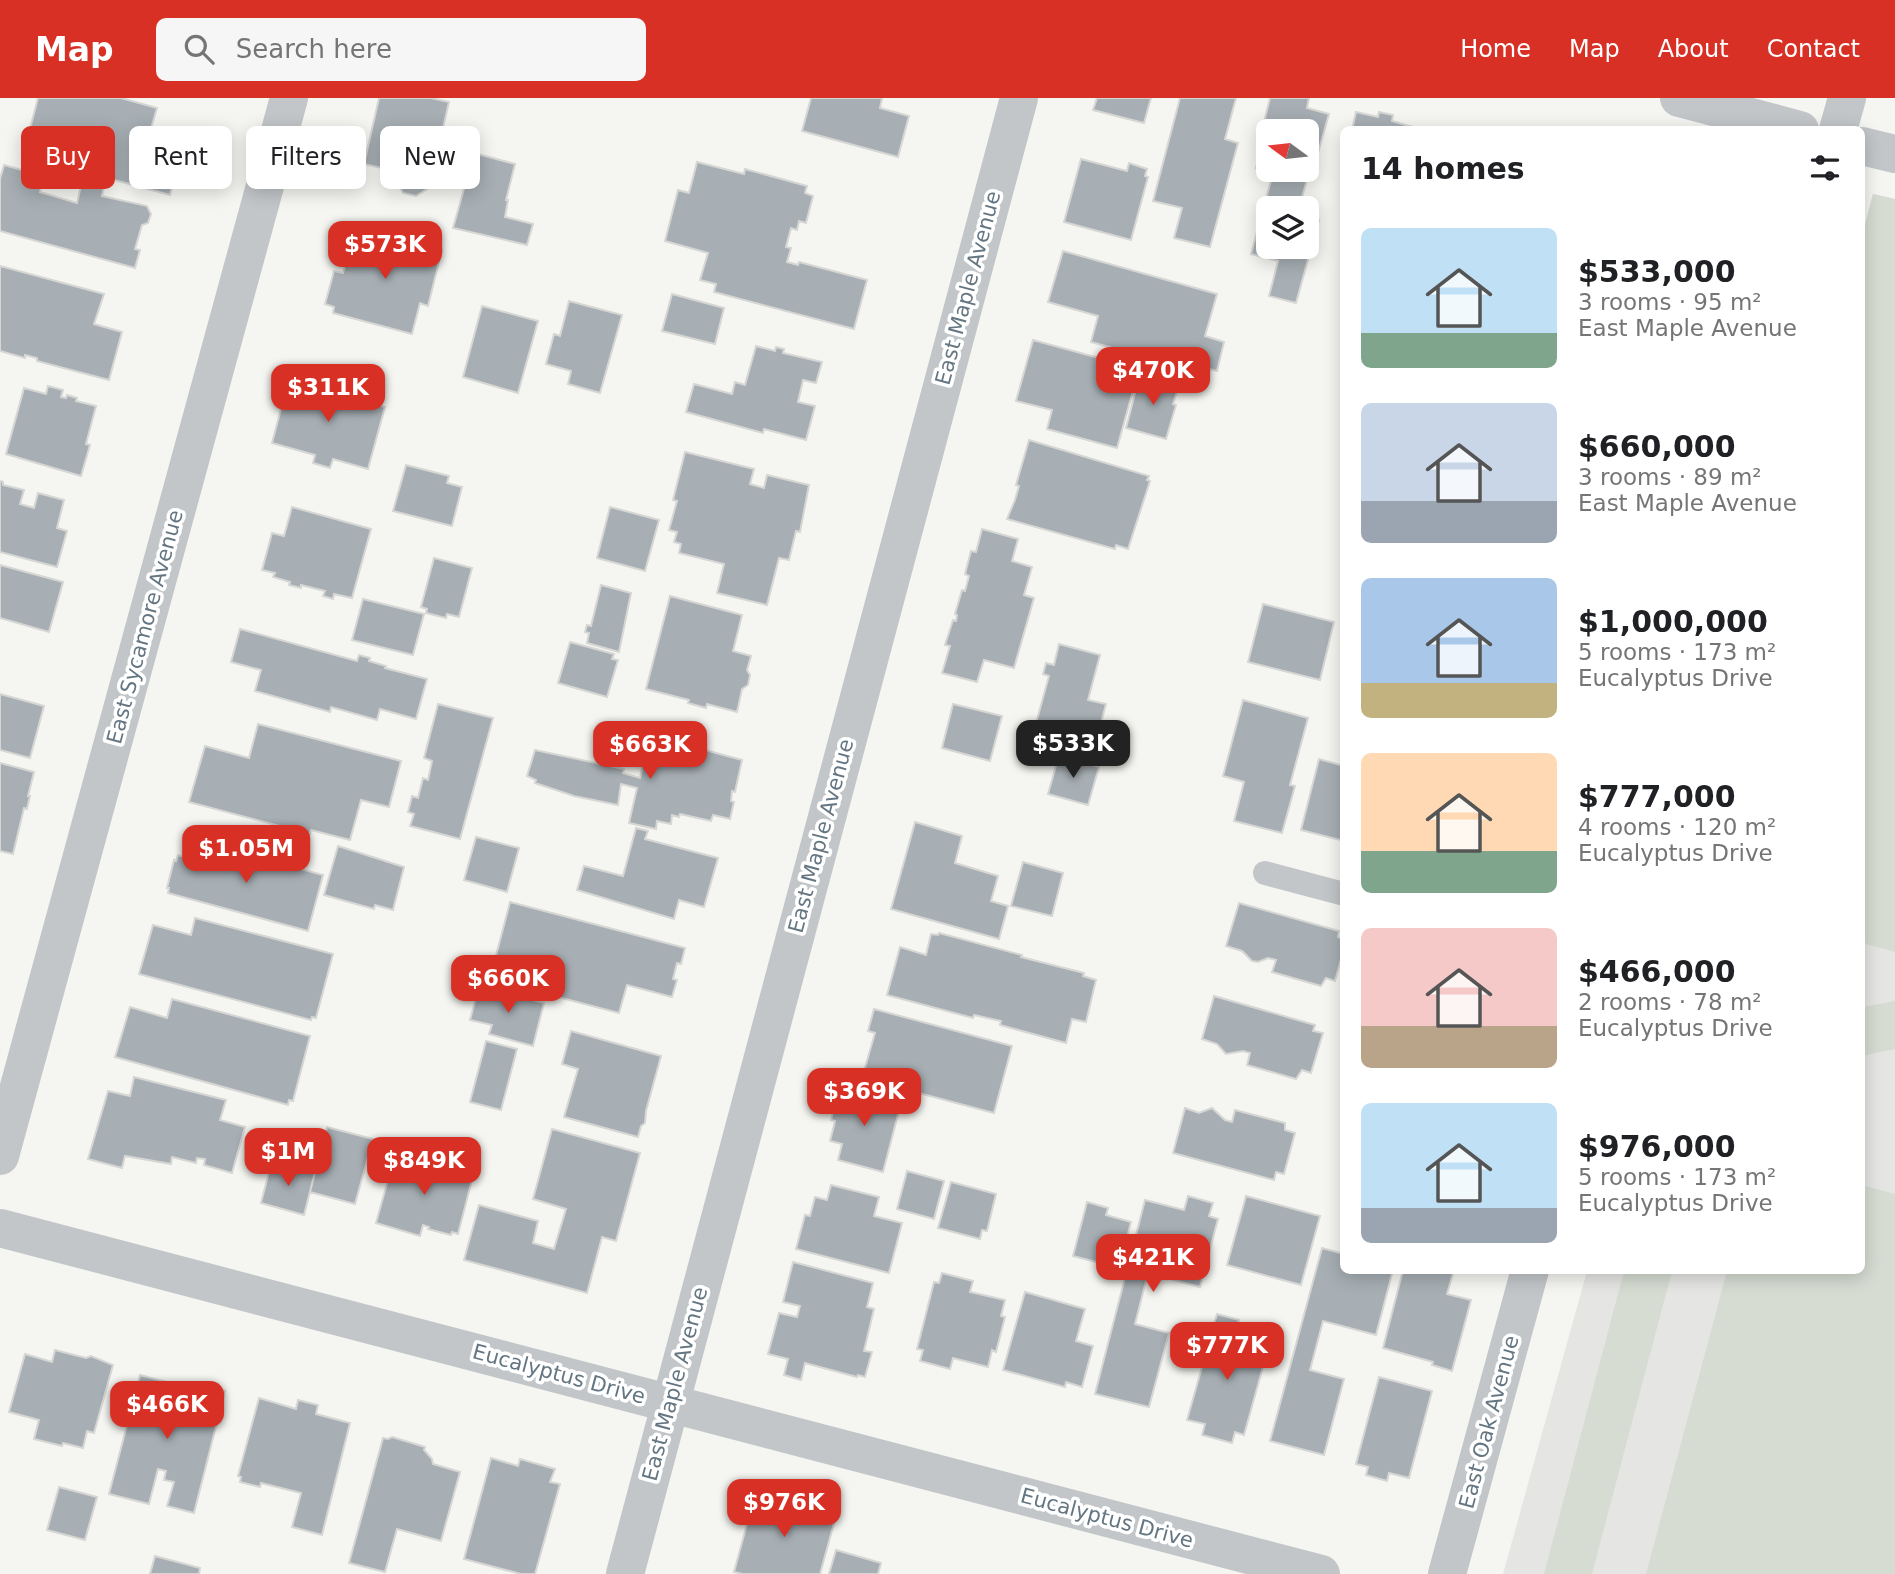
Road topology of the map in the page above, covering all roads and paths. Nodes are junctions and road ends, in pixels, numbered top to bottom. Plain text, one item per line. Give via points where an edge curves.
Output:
1 (289, 98) edge
2 (1019, 98) edge
3 (1679, 98) edge
4 (1847, 98) edge
5 (1785, 126) edge
6 (1839, 126) edge
7 (1865, 147) edge
8 (1895, 154) edge
9 (1265, 873) dead end
10 (1340, 893) edge
11 (0, 1156) edge
12 (0, 1228) edge
13 (1530, 1274) edge
14 (670, 1404) junction
15 (625, 1574) edge
16 (1321, 1574) edge
17 (1447, 1574) edge

1 - 11 street, East Sycamore Avenue
2 - 14 street, East Maple Avenue
3 - 5 street
4 - 6 street
7 - 8 street
9 - 10 lane
12 - 14 street, Eucalyptus Drive
13 - 17 street, East Oak Avenue
14 - 15 street, East Maple Avenue
14 - 16 street, Eucalyptus Drive

